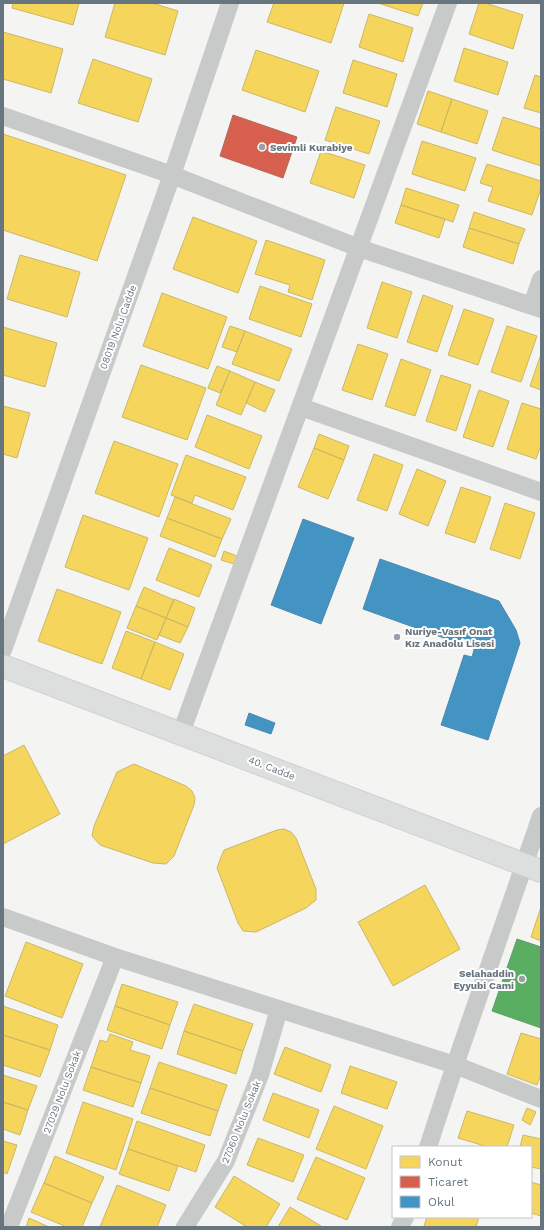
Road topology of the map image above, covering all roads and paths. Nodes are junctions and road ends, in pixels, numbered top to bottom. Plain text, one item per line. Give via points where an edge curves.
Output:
1 (230, 3) edge
2 (448, 3) edge
3 (3, 116) edge
4 (172, 175) junction
5 (359, 248) junction
6 (541, 279) edge
7 (536, 307) edge
8 (301, 407) junction
9 (541, 492) edge
10 (3, 650) edge
11 (3, 666) edge
12 (181, 733) junction
13 (541, 816) edge
14 (532, 868) edge
15 (3, 916) edge
16 (115, 957) junction
17 (279, 1009) junction
18 (454, 1066) junction
19 (541, 1098) edge
20 (428, 1146) edge
21 (404, 1218) edge
22 (9, 1227) edge
23 (185, 1227) edge
24 (400, 1227) edge

1 - 4 street, 08019 Nolu Cadde
2 - 5 street
3 - 4 street
4 - 5 street
4 - 10 street, 08019 Nolu Cadde
5 - 7 street
5 - 8 street
6 - 7 street
8 - 9 street
8 - 12 street
11 - 12 street, 40. Cadde
12 - 14 street, 40. Cadde
13 - 14 street
14 - 18 street
15 - 16 street
16 - 17 street
16 - 22 street, 27029 Nolu Sokak
17 - 18 street
17 - 23 street, 27060 Nolu Sokak via 260,1075 226,1161
18 - 19 street
18 - 20 street
21 - 24 street

